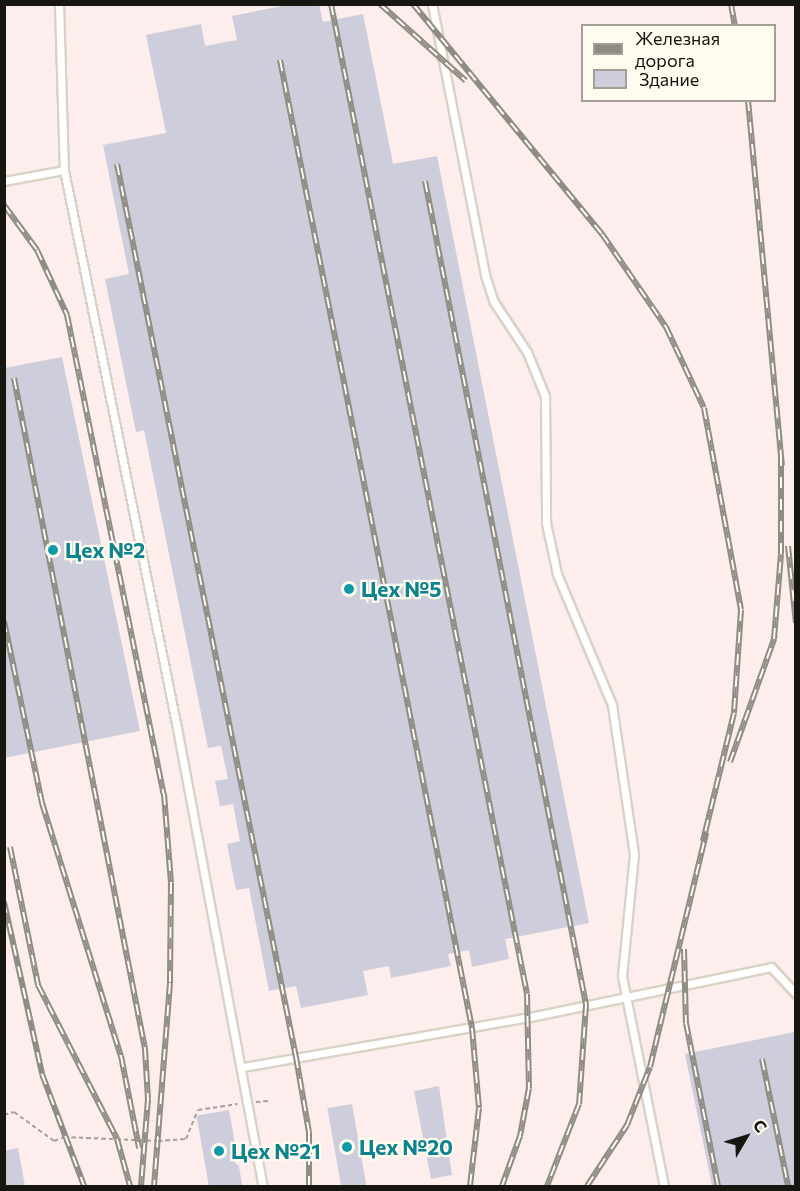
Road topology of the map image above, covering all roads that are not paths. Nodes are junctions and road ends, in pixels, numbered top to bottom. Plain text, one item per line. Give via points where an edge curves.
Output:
1 (59, 4) edge
2 (432, 4) edge
3 (63, 170) junction
4 (4, 181) edge
5 (795, 994) edge
6 (626, 996) junction
7 (243, 1067) junction
8 (263, 1186) edge
9 (664, 1186) edge

1 - 3 lane
2 - 6 lane via 485,275 494,302 527,352 545,396 546,523 557,574 612,705 634,854 633,887 623,940
3 - 4 lane
3 - 7 lane
5 - 6 lane via 771,967
6 - 7 lane
6 - 9 lane
7 - 8 lane

